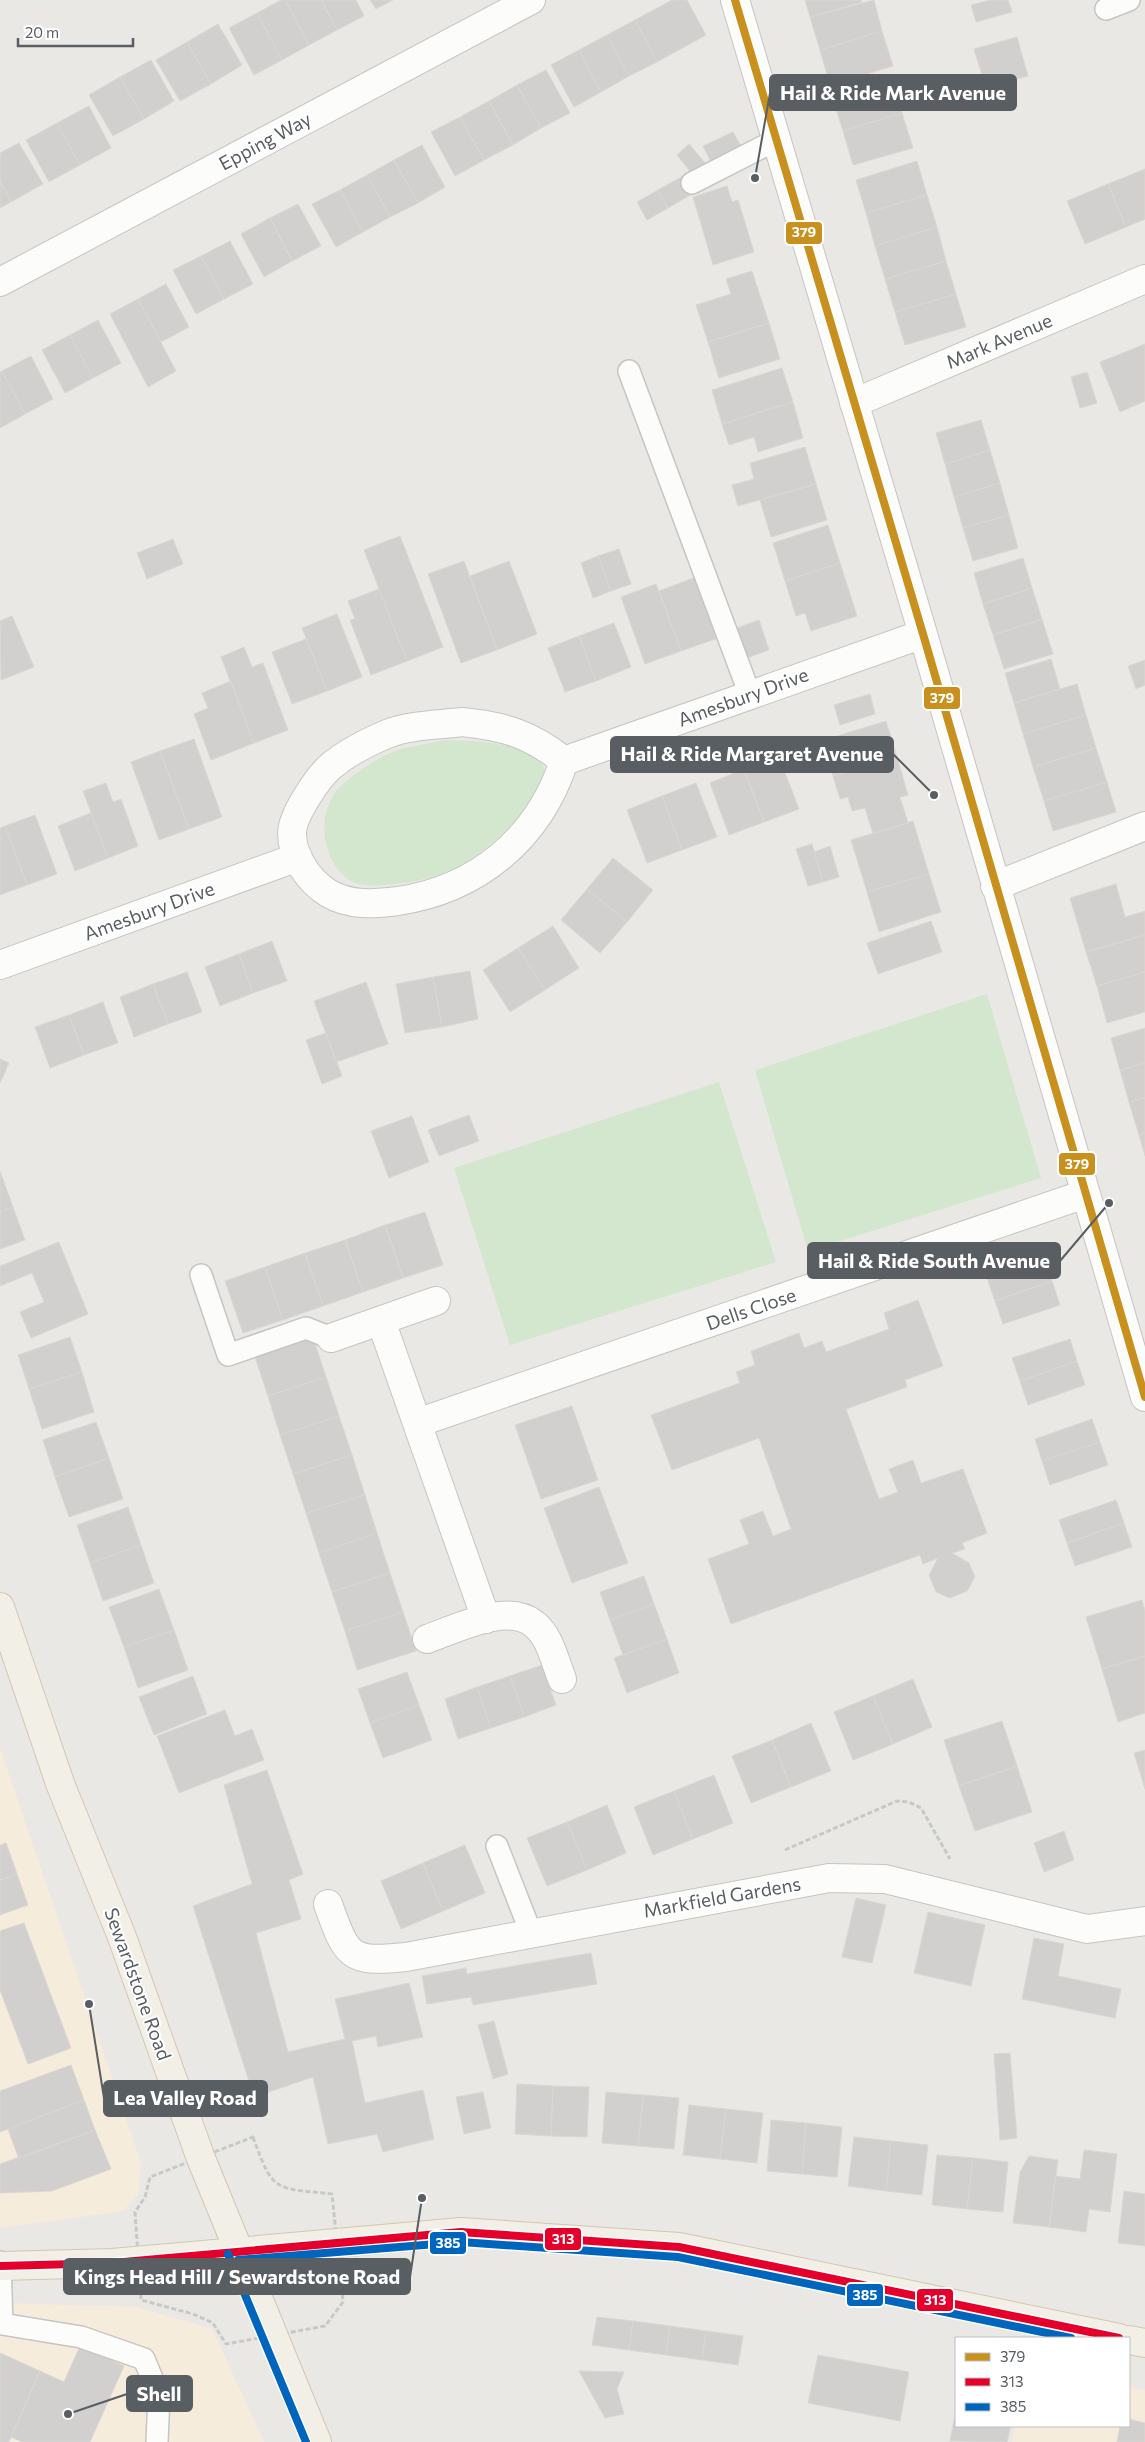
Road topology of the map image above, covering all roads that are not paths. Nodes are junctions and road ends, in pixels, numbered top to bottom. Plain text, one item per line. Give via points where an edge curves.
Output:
1 (734, 0) edge
2 (1129, 0) edge
3 (526, 1) edge
4 (1106, 9) dead end
5 (776, 140) junction
6 (692, 183) dead end
7 (1145, 279) edge
8 (0, 282) edge
9 (629, 371) dead end
10 (854, 403) junction
11 (923, 634) junction
12 (750, 695) junction
13 (564, 761) junction
14 (1145, 826) edge
15 (298, 857) junction
16 (996, 886) junction
17 (0, 965) edge
18 (1085, 1194) junction
19 (201, 1276) dead end
20 (436, 1301) dead end
21 (381, 1321) junction
22 (331, 1338) joint
23 (1142, 1380) edge
24 (416, 1423) junction
25 (0, 1607) edge
26 (486, 1619) junction
27 (427, 1639) dead end
28 (562, 1679) dead end
29 (497, 1846) dead end
30 (328, 1904) dead end
31 (1145, 1921) edge
32 (531, 1933) junction
33 (237, 2250) junction
34 (0, 2265) edge
35 (1115, 2337) edge
36 (1130, 2340) edge
37 (1145, 2343) edge
38 (157, 2442) edge
39 (317, 2442) edge

1 - 5 street
2 - 4 lane
3 - 8 street, Epping Way
5 - 6 lane
5 - 10 street
7 - 10 street, Mark Avenue
9 - 12 lane
10 - 11 street
11 - 12 street, Amesbury Drive
11 - 16 street
12 - 13 street, Amesbury Drive
13 - 15 street via 544,808 519,839 493,864 460,883 424,897 354,903 328,892 309,877
13 - 15 street via 545,746 493,725 462,722 389,734 356,749 330,766 312,787 292,832
14 - 16 street
15 - 17 street, Amesbury Drive
16 - 18 street
18 - 23 street
18 - 24 street, Dells Close
19 - 22 lane via 228,1355 306,1328
20 - 21 street
21 - 22 street
21 - 24 street
24 - 26 street
25 - 33 main road, Sewardstone Road via 61,1786 122,1937
26 - 27 street
26 - 28 street via 500,1614 516,1616 534,1624 547,1640
29 - 32 lane
30 - 32 street, Markfield Gardens via 341,1940 356,1955 372,1960 406,1957
31 - 32 street, Markfield Gardens via 1087,1929 885,1878 829,1878
33 - 34 main road via 112,2263
33 - 35 main road via 461,2232 679,2246
33 - 39 main road, Sewardstone Road
34 - 38 lane via 2,2324 81,2337 144,2359 159,2394
36 - 37 main road

